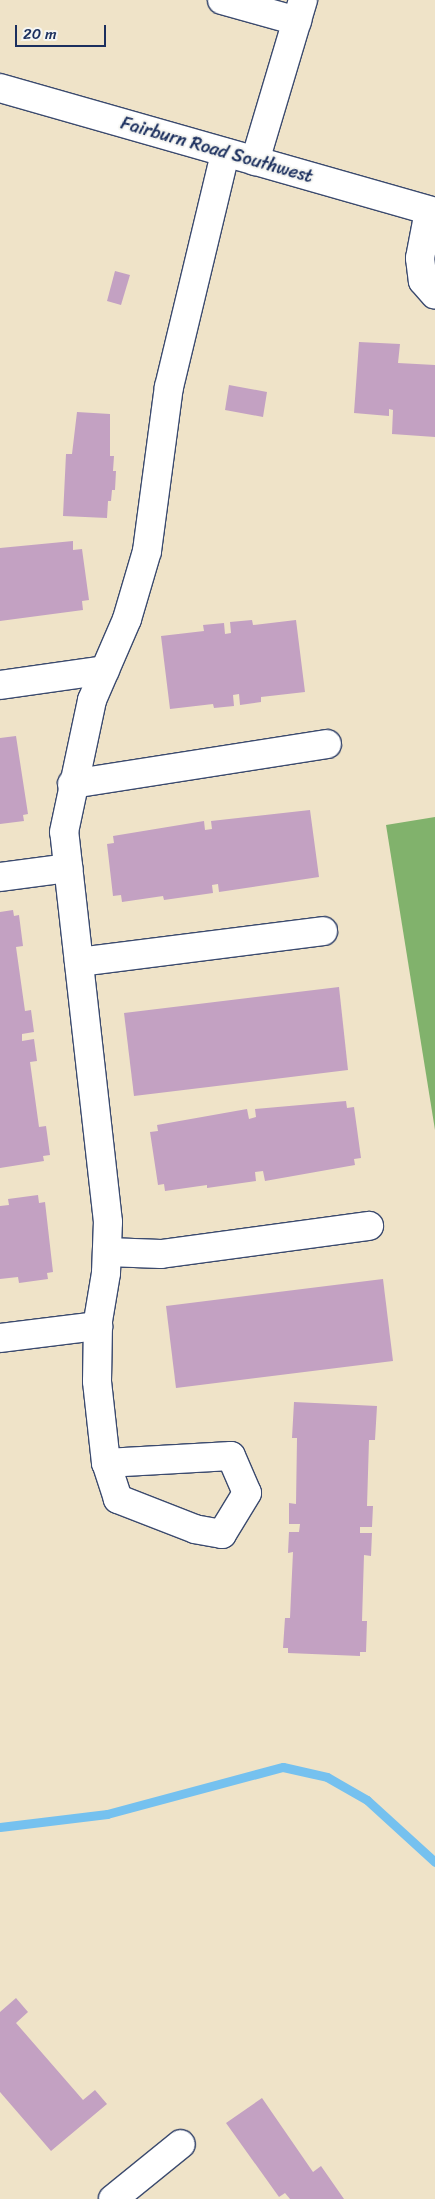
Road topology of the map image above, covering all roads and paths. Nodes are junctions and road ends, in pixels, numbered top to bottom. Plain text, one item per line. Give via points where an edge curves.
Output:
1 (222, 0) edge
2 (300, 10) edge
3 (0, 88) edge
4 (225, 153) junction
5 (255, 161) junction
6 (432, 211) edge
7 (435, 295) edge
8 (105, 670) junction
9 (0, 685) edge
10 (327, 744) dead end
11 (72, 784) junction
12 (68, 868) junction
13 (0, 877) edge
14 (323, 931) dead end
15 (78, 962) junction
16 (369, 1226) dead end
17 (107, 1252) junction
18 (98, 1326) junction
19 (0, 1338) edge
20 (106, 1463) junction
21 (181, 2144) dead end
22 (113, 2199) edge

1 - 2 street
2 - 5 street
3 - 4 street, Fairburn Road Southwest
4 - 5 street, Fairburn Road Southwest
4 - 8 street via 169,387 147,551 127,619
5 - 6 street, Fairburn Road Southwest
6 - 7 street via 420,258 423,281
8 - 9 street
8 - 11 street via 92,700
10 - 11 street
11 - 12 street via 64,832
12 - 13 street
12 - 15 street
14 - 15 street
15 - 17 street via 108,1222
16 - 17 street via 161,1254
17 - 18 street
18 - 19 street
18 - 20 street via 98,1381
20 - 20 street via 118,1499 195,1529 222,1534 247,1493 232,1456
21 - 22 street

